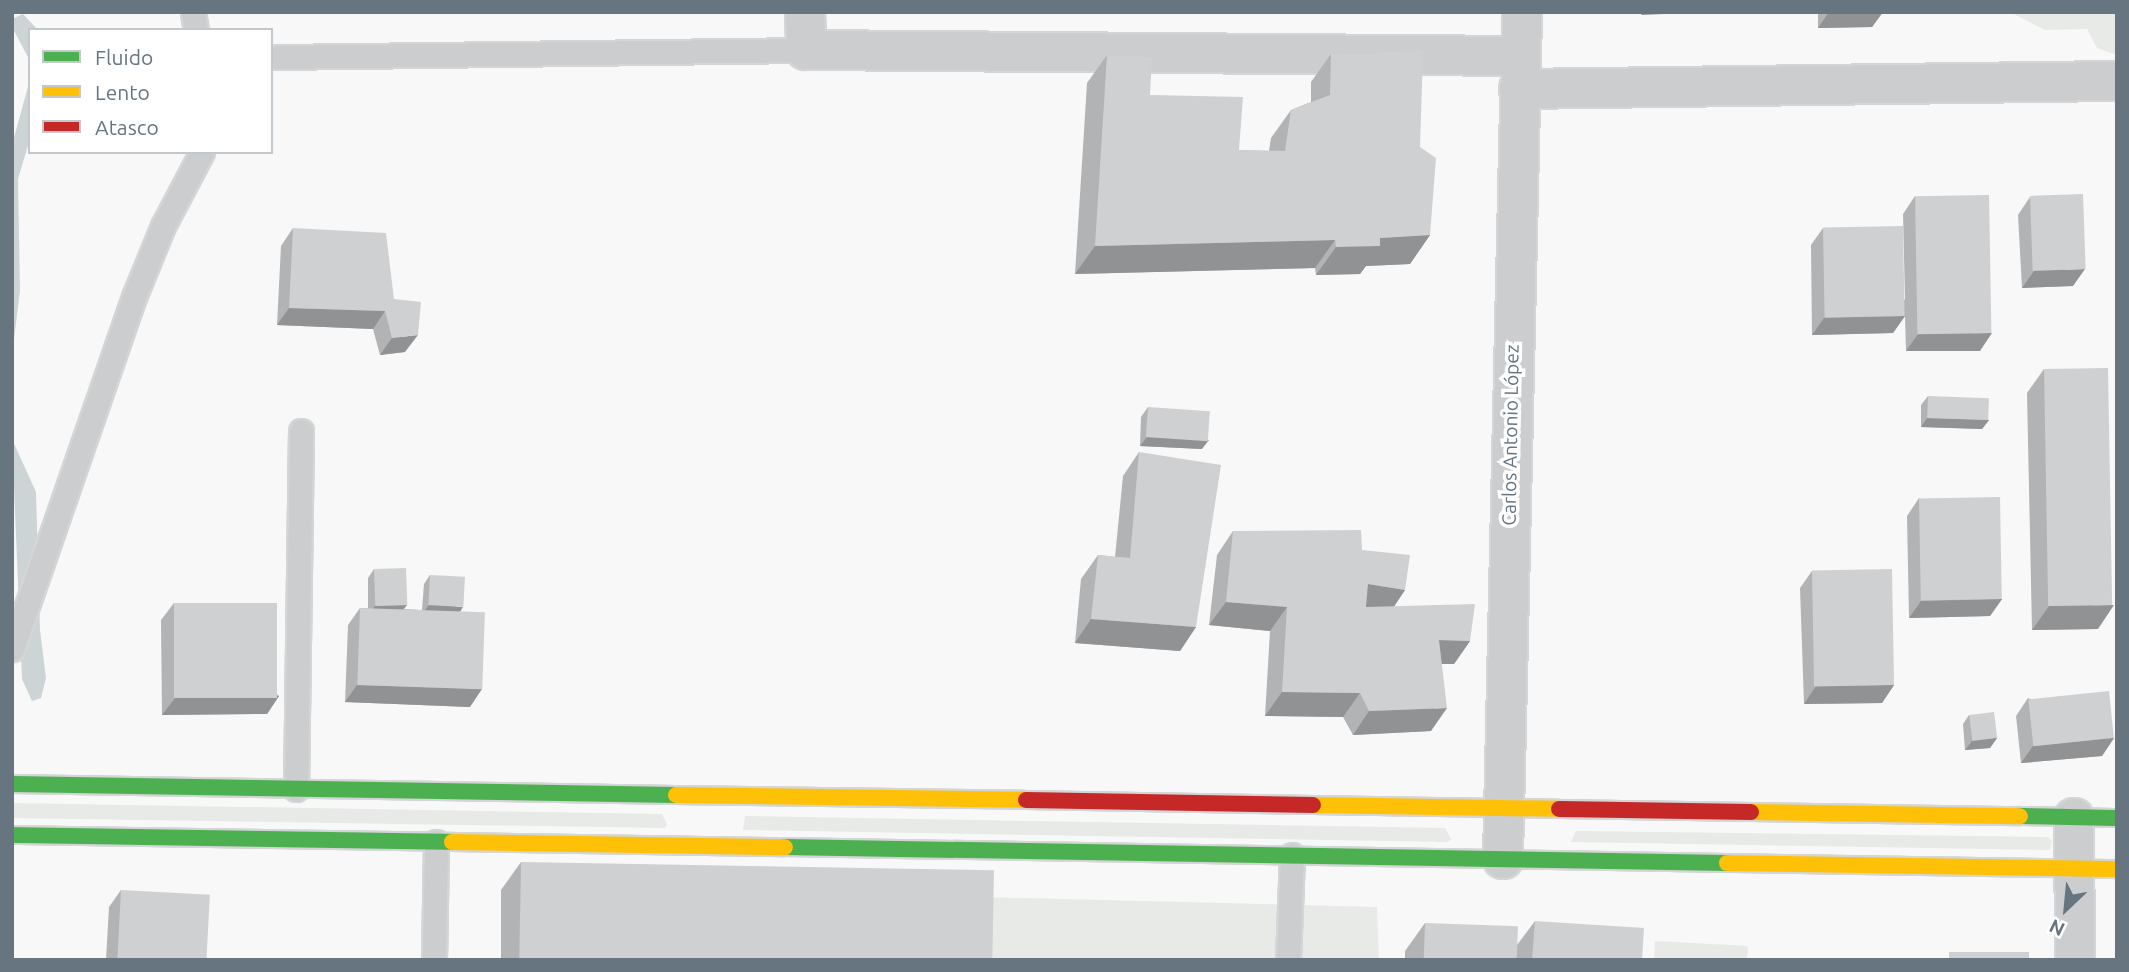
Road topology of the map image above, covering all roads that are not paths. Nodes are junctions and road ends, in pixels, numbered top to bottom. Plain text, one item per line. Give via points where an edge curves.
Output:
1 (806, 12) edge
2 (1522, 12) edge
3 (806, 50) junction
4 (278, 57) dead end
5 (1520, 73) junction
6 (2117, 82) edge
7 (201, 154) edge
8 (301, 431) dead end
9 (12, 649) edge
10 (12, 784) edge
11 (296, 789) junction
12 (1502, 808) junction
13 (2074, 818) junction
14 (2117, 818) edge
15 (12, 835) edge
16 (436, 842) junction
17 (1292, 855) junction
18 (1503, 859) junction
19 (2073, 868) junction
20 (2117, 869) edge
21 (434, 960) edge
22 (1288, 960) edge
23 (2075, 960) edge

1 - 3 street
2 - 5 street, Carlos Antonio López
3 - 4 lane
3 - 5 street
5 - 6 street
5 - 12 street, Carlos Antonio López
7 - 9 lane via 163,226 134,297
8 - 11 lane
10 - 11 main road
11 - 12 main road via 777,802
12 - 13 main road
12 - 18 street, Carlos Antonio López
13 - 14 main road
13 - 19 street
15 - 16 main road
16 - 17 main road via 777,841
16 - 21 lane
17 - 18 main road
17 - 22 lane
18 - 19 main road
19 - 20 main road
19 - 23 street

